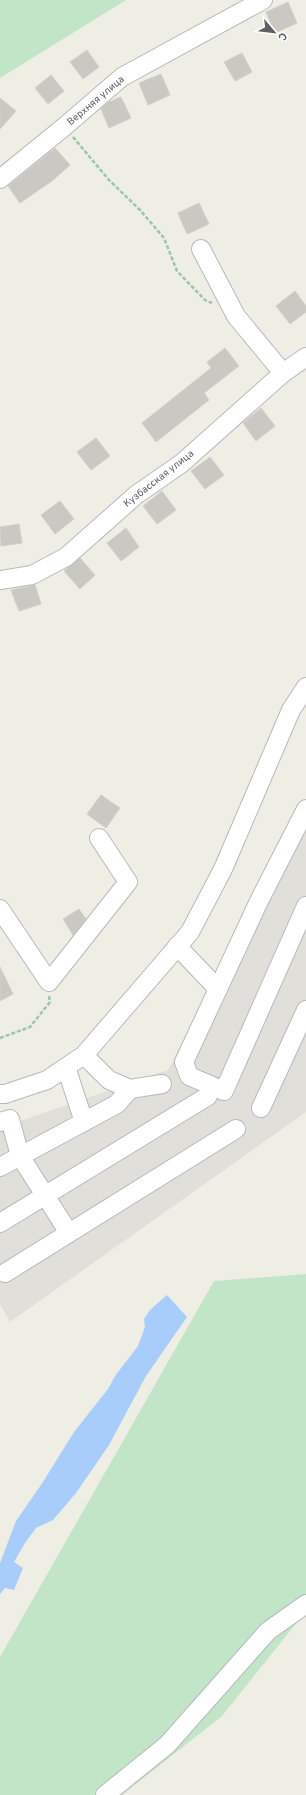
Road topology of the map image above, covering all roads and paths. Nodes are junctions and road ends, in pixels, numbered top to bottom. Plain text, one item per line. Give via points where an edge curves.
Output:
1 (263, 0) edge
2 (64, 127) junction
3 (0, 179) edge
4 (201, 249) dead end
5 (212, 304) dead end
6 (306, 357) edge
7 (283, 373) junction
8 (0, 580) edge
9 (306, 687) edge
10 (306, 808) edge
11 (98, 838) dead end
12 (306, 906) edge
13 (0, 909) edge
14 (177, 946) junction
15 (49, 982) junction
16 (218, 989) junction
17 (306, 1010) edge
18 (0, 1038) edge
19 (84, 1055) junction
20 (66, 1067) junction
21 (162, 1084) dead end
22 (130, 1089) junction
23 (2, 1094) edge
24 (208, 1096) dead end
25 (261, 1108) dead end
26 (0, 1122) edge
27 (84, 1122) junction
28 (236, 1129) dead end
29 (20, 1156) junction
30 (0, 1167) edge
31 (45, 1195) junction
32 (0, 1222) edge
33 (69, 1233) junction
34 (5, 1273) dead end
35 (306, 1604) edge
36 (105, 1795) edge

1 - 2 street, Верхняя улица via 122,77
2 - 3 street, Верхняя улица
2 - 5 path via 109,180 164,238 177,271
4 - 7 street via 236,316
6 - 7 street, Кузбасская улица
7 - 8 street, Кузбасская улица via 182,463 136,495 66,557 32,575
9 - 14 street via 291,710 223,869 190,932
10 - 16 street
11 - 15 street via 128,882
12 - 16 street via 224,1091 190,1076 184,1062
13 - 15 street
14 - 16 street
14 - 19 street
15 - 18 path via 50,1002 30,1027
17 - 25 street
19 - 20 street
19 - 22 street via 109,1080
20 - 23 street via 47,1080
20 - 27 street
21 - 22 street
22 - 27 street via 116,1104
24 - 31 street
26 - 29 street via 10,1119
27 - 29 street
28 - 33 street
29 - 30 street
29 - 31 street
31 - 32 street
31 - 33 street
33 - 34 street
35 - 36 street via 268,1631 167,1745

